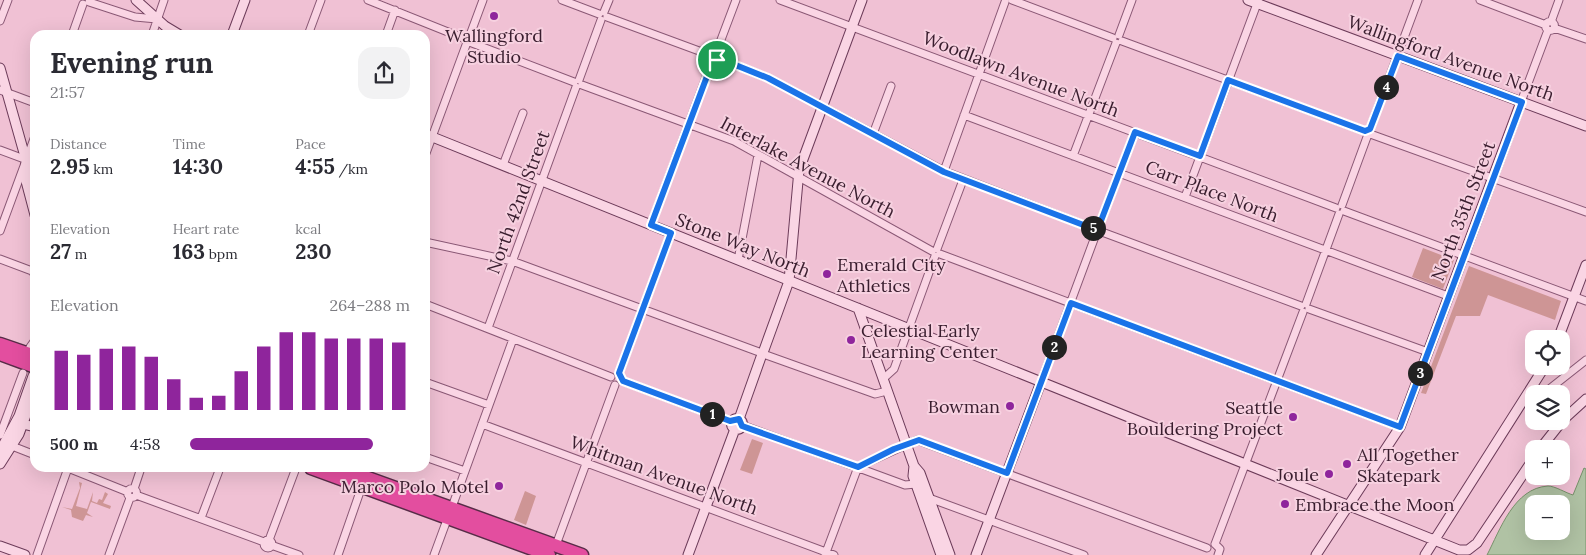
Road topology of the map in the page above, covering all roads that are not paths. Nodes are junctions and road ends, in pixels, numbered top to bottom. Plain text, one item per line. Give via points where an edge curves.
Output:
1 (8, 0) edge
2 (136, 0) edge
3 (164, 0) edge
4 (245, 0) edge
5 (321, 0) edge
6 (368, 0) edge
7 (483, 0) edge
8 (562, 0) edge
9 (609, 0) edge
10 (736, 0) edge
11 (780, 0) edge
12 (862, 0) edge
13 (1007, 0) edge
14 (1132, 0) edge
15 (1418, 0) edge
16 (1480, 0) edge
17 (1559, 0) edge
18 (1254, 1) edge
19 (85, 2) edge
20 (395, 10) junction
21 (603, 16) junction
22 (158, 19) junction
23 (0, 21) edge
24 (1550, 26) junction
25 (852, 27) junction
26 (74, 30) edge
27 (154, 30) edge
28 (173, 30) edge
29 (234, 30) edge
30 (310, 30) edge
31 (388, 30) edge
32 (466, 36) junction
33 (1117, 39) junction
34 (1586, 39) edge
35 (469, 44) junction
36 (1398, 56) junction
37 (714, 57) junction
38 (0, 68) edge
39 (979, 74) junction
40 (1228, 80) junction
41 (578, 83) junction
42 (891, 86) dead end
43 (4, 91) edge
44 (30, 101) edge
45 (1522, 102) junction
46 (822, 107) junction
47 (523, 113) dead end
48 (964, 115) junction
49 (1089, 115) junction
50 (689, 124) junction
51 (1586, 126) edge
52 (1135, 132) junction
53 (430, 133) edge
54 (1369, 133) junction
55 (873, 134) junction
56 (430, 135) edge
57 (0, 150) edge
58 (758, 155) junction
59 (1073, 156) junction
60 (1200, 156) junction
61 (30, 159) edge
62 (30, 162) edge
63 (30, 164) edge
64 (503, 165) junction
65 (30, 166) edge
66 (944, 172) junction
67 (1120, 173) junction
68 (798, 175) junction
69 (1493, 178) junction
70 (963, 180) junction
71 (541, 181) junction
72 (30, 197) edge
73 (1185, 197) junction
74 (1340, 210) junction
75 (1586, 212) edge
76 (651, 225) junction
77 (1098, 230) junction
78 (0, 232) edge
79 (671, 233) junction
80 (430, 243) edge
81 (1326, 250) junction
82 (936, 252) junction
83 (1464, 255) junction
84 (0, 259) edge
85 (738, 260) junction
86 (512, 261) junction
87 (1586, 265) edge
88 (30, 272) edge
89 (789, 281) junction
90 (1448, 296) junction
91 (1574, 296) junction
92 (1586, 300) edge
93 (1071, 303) junction
94 (430, 308) edge
95 (858, 308) junction
96 (1305, 308) junction
97 (642, 309) junction
98 (488, 328) junction
99 (907, 328) junction
100 (1561, 330) edge
101 (513, 339) junction
102 (0, 344) edge
103 (1428, 352) junction
104 (763, 353) junction
105 (0, 354) edge
106 (30, 359) edge
107 (1586, 360) edge
108 (619, 373) junction
109 (1539, 375) edge
110 (611, 377) junction
111 (883, 379) junction
112 (623, 381) junction
113 (1277, 381) junction
114 (1041, 382) junction
115 (430, 384) edge
116 (615, 385) junction
117 (1554, 385) edge
118 (887, 391) junction
119 (1586, 399) edge
120 (1524, 400) joint
121 (30, 401) edge
122 (489, 405) junction
123 (21, 420) junction
124 (30, 424) edge
125 (482, 424) junction
126 (737, 424) junction
127 (1400, 427) junction
128 (0, 435) edge
129 (1547, 440) edge
130 (906, 444) junction
131 (12, 446) junction
132 (0, 448) edge
133 (30, 453) edge
134 (430, 459) edge
135 (587, 462) junction
136 (0, 464) edge
137 (1246, 464) junction
138 (914, 466) junction
139 (858, 467) junction
140 (465, 471) junction
141 (1525, 471) edge
142 (67, 472) edge
143 (78, 472) edge
144 (140, 472) edge
145 (218, 472) edge
146 (295, 472) edge
147 (334, 472) edge
148 (351, 472) edge
149 (1007, 473) junction
150 (364, 477) edge
151 (916, 484) junction
152 (132, 493) junction
153 (929, 498) junction
154 (1348, 505) junction
155 (706, 506) junction
156 (450, 512) junction
157 (201, 518) junction
158 (989, 520) junction
159 (1434, 540) junction
160 (268, 544) junction
161 (1216, 544) junction
162 (0, 546) edge
163 (552, 550) edge
164 (1208, 552) edge
165 (828, 554) edge
166 (1221, 554) edge
167 (25, 555) edge
168 (37, 555) edge
169 (109, 555) edge
170 (263, 555) edge
171 (299, 555) edge
172 (338, 555) edge
173 (434, 555) edge
174 (582, 555) edge
175 (688, 555) edge
176 (941, 555) edge
177 (950, 555) edge
178 (976, 555) edge
179 (1084, 555) edge
180 (1316, 555) edge
181 (1425, 555) edge

1 - 23 street
2 - 22 street
3 - 22 street
4 - 29 street
5 - 30 street
6 - 20 street
7 - 32 street
8 - 21 street
9 - 21 street, North 42nd Street
10 - 37 street
11 - 25 street, Woodlawn Avenue North
12 - 25 street
13 - 33 street
13 - 39 street
14 - 33 street
15 - 36 street
16 - 24 street
17 - 24 street, North 35th Street
18 - 36 street, Wallingford Avenue North
18 - 40 street
19 - 22 street via 135,17
19 - 26 street
20 - 31 street
20 - 32 street
21 - 37 street
21 - 41 street, North 42nd Street
22 - 27 street
22 - 28 street
24 - 34 street
24 - 45 street, North 35th Street
25 - 39 street, Woodlawn Avenue North
25 - 46 street
32 - 35 street via 473,37
33 - 40 street
33 - 49 street
35 - 41 street, Interlake Avenue North
35 - 53 street
36 - 45 street, Wallingford Avenue North
36 - 54 street
37 - 46 street via 768,78
37 - 50 street
38 - 43 street
39 - 48 street
39 - 49 street, Woodlawn Avenue North
40 - 54 street
40 - 60 street
41 - 50 street, Interlake Avenue North
41 - 71 street, North 42nd Street
42 - 55 street
43 - 44 street
43 - 61 street
45 - 51 street, Wallingford Avenue North
45 - 69 street, North 35th Street
46 - 55 street
46 - 68 street
47 - 64 street
48 - 59 street, Carr Place North
48 - 66 street
49 - 52 street, Woodlawn Avenue North
49 - 59 street
50 - 58 street, Interlake Avenue North via 734,141
50 - 76 street
52 - 60 street, Woodlawn Avenue North
52 - 67 street
54 - 69 street
54 - 74 street
55 - 66 street
56 - 64 street, Stone Way North
57 - 62 street
58 - 68 street, Interlake Avenue North
58 - 85 street
59 - 67 street, Carr Place North
60 - 73 street
60 - 74 street, Woodlawn Avenue North
63 - 78 street
64 - 71 street, Stone Way North
65 - 72 street via 26,182
66 - 70 street
67 - 73 street, Carr Place North
67 - 77 street
68 - 82 street, Interlake Avenue North
68 - 89 street
69 - 75 street
69 - 83 street, North 35th Street
70 - 77 street
70 - 82 street
71 - 76 street, Stone Way North
71 - 86 street, North 42nd Street
73 - 81 street, Carr Place North
74 - 81 street
74 - 83 street, Woodlawn Avenue North
76 - 79 street, Stone Way North
77 - 93 street
77 - 96 street
79 - 85 street, Stone Way North
79 - 97 street
80 - 86 street
81 - 90 street, Carr Place North
81 - 96 street
82 - 93 street, Interlake Avenue North
82 - 99 street
83 - 90 street, North 35th Street
83 - 91 street, Woodlawn Avenue North
84 - 88 street
85 - 89 street, Stone Way North
86 - 97 street
86 - 98 street, North 42nd Street
87 - 91 street
89 - 95 street, Stone Way North
89 - 104 street
90 - 103 street, North 35th Street
91 - 92 street, Woodlawn Avenue North
91 - 100 street
93 - 113 street, Interlake Avenue North
93 - 114 street
94 - 98 street
95 - 99 street, Stone Way North
95 - 111 street
96 - 103 street
96 - 113 street
97 - 104 street
97 - 108 street
98 - 101 street
99 - 111 street via 894,369
99 - 114 street, Stone Way North
101 - 110 street
101 - 122 street
102 - 106 highway
103 - 127 street, North 35th Street
104 - 118 street via 875,394
104 - 126 street
105 - 106 highway
106 - 123 street
106 - 128 street
107 - 117 street
108 - 110 street
108 - 112 street
109 - 120 street
110 - 116 street
111 - 118 street
112 - 116 street
112 - 126 street
113 - 127 street, Interlake Avenue North
113 - 137 street
114 - 137 street, Stone Way North
114 - 149 street
115 - 122 street
116 - 135 street
118 - 130 street
119 - 129 street
120 - 159 street
121 - 123 street
122 - 125 street
123 - 124 street
123 - 131 street
123 - 132 street
125 - 135 street, Whitman Avenue North
125 - 140 street
126 - 139 street
126 - 155 street
127 - 154 street, North 35th Street
130 - 138 street
130 - 139 street
130 - 149 street via 922,441
131 - 133 street
131 - 136 street
134 - 140 street
135 - 155 street, Whitman Avenue North
135 - 163 street
137 - 154 street, Stone Way North
137 - 161 street
138 - 151 street
138 - 153 street
139 - 151 street via 905,486
139 - 165 street
140 - 156 street
141 - 159 street, Stone Way North via 1477,543 1468,550 1459,550
142 - 168 street
143 - 152 street
144 - 152 street
145 - 157 street
146 - 160 street
147 - 150 highway
148 - 150 highway
149 - 158 street
149 - 164 street
150 - 156 highway
150 - 172 street
151 - 176 street
152 - 157 street
152 - 169 street
153 - 158 street
153 - 177 street
154 - 159 street, Stone Way North
154 - 180 street, North 35th Street
155 - 165 street, Whitman Avenue North
155 - 175 street
156 - 163 highway
156 - 173 street
157 - 160 street
158 - 178 street
158 - 179 street
159 - 181 street
160 - 170 street
160 - 171 street
161 - 164 street via 1211,545
161 - 166 street
162 - 167 street
163 - 174 highway

